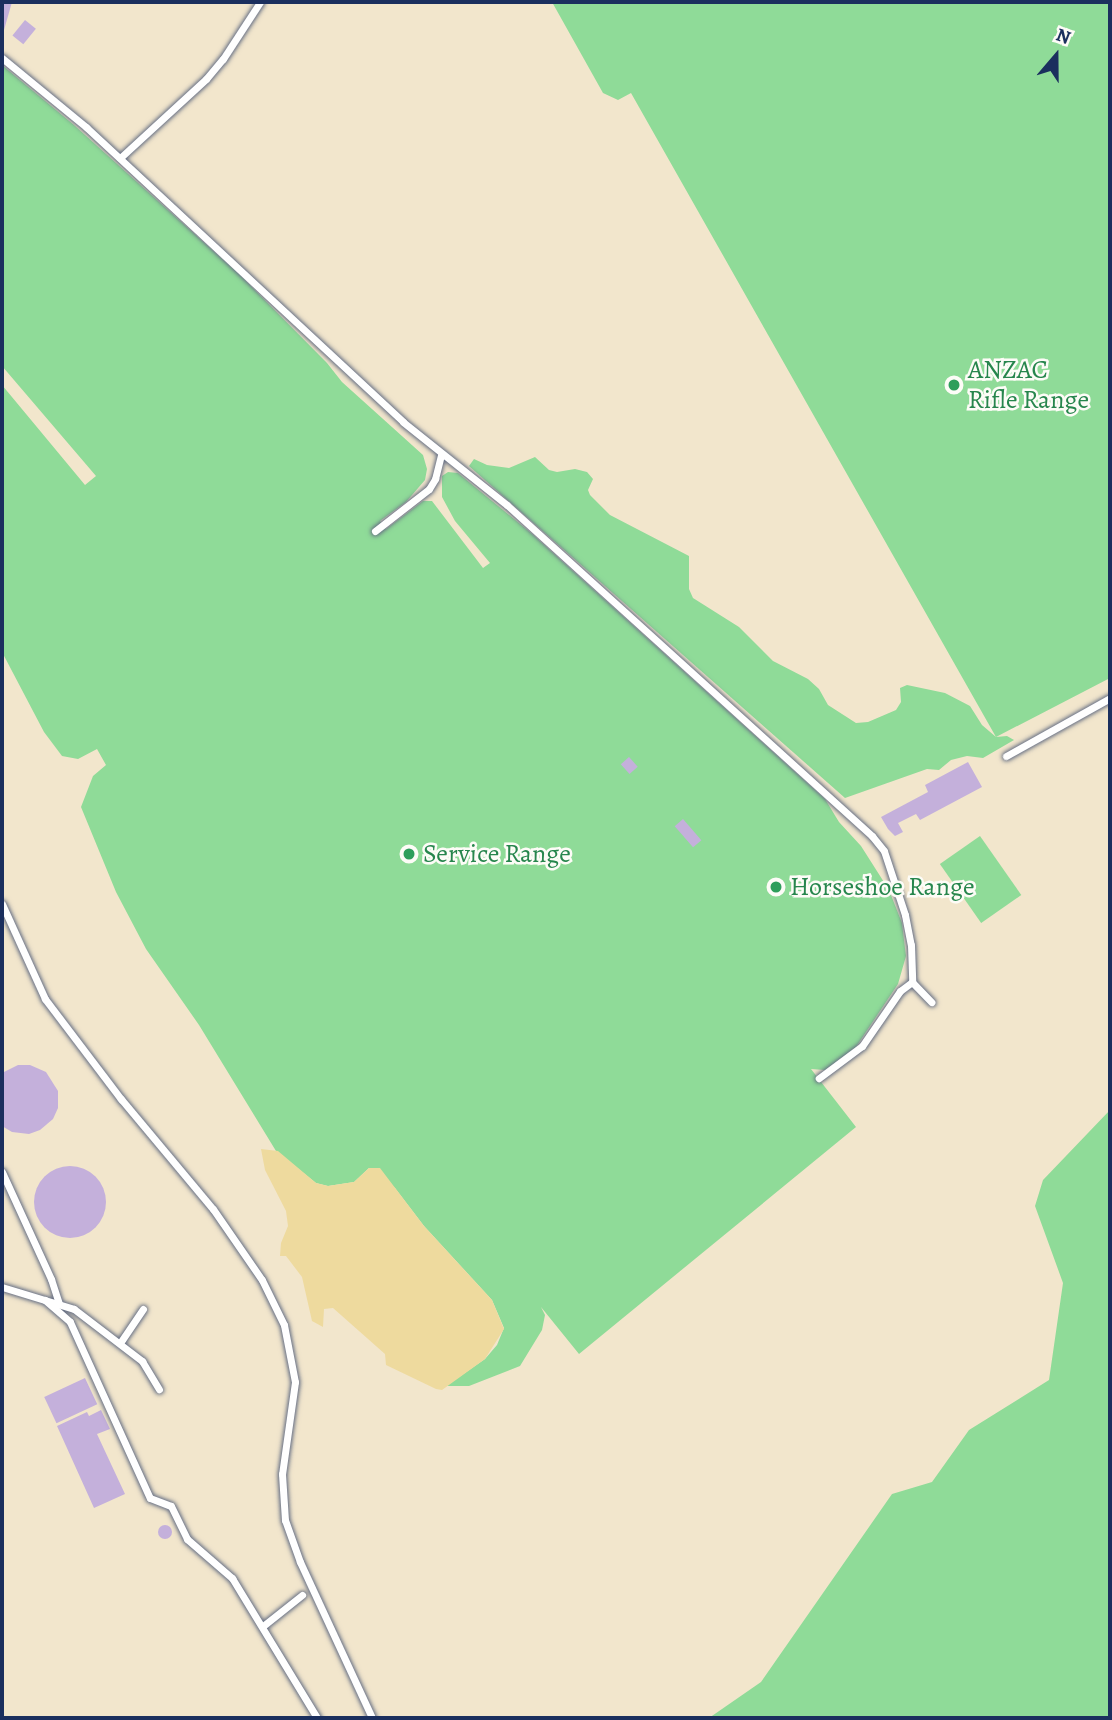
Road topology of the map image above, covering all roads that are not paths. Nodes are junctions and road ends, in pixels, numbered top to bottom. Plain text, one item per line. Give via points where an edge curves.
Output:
1 (260, 2) edge
2 (2, 58) edge
3 (121, 158) junction
4 (440, 455) junction
5 (375, 531) dead end
6 (1110, 698) edge
7 (1006, 756) dead end
8 (2, 904) edge
9 (912, 982) junction
10 (931, 1002) dead end
11 (819, 1078) dead end
12 (2, 1172) edge
13 (2, 1287) edge
14 (45, 1300) junction
15 (59, 1303) junction
16 (143, 1310) dead end
17 (120, 1343) junction
18 (159, 1389) dead end
19 (302, 1595) dead end
20 (263, 1626) junction
21 (317, 1718) edge
22 (372, 1718) edge

1 - 3 lane via 206,79
2 - 3 lane
3 - 4 lane
4 - 5 lane via 429,489
4 - 9 lane via 507,505 867,831 884,851 905,915
6 - 7 lane
8 - 22 lane via 45,999 213,1209 262,1280 284,1325 295,1382 282,1474 285,1520
9 - 10 lane
9 - 11 lane via 900,991 863,1046
12 - 15 lane
13 - 14 lane
14 - 15 lane
14 - 20 lane via 70,1322 150,1499 174,1509 187,1539 228,1573
15 - 17 lane
16 - 17 lane
17 - 18 lane via 146,1366
19 - 20 lane
20 - 21 lane

